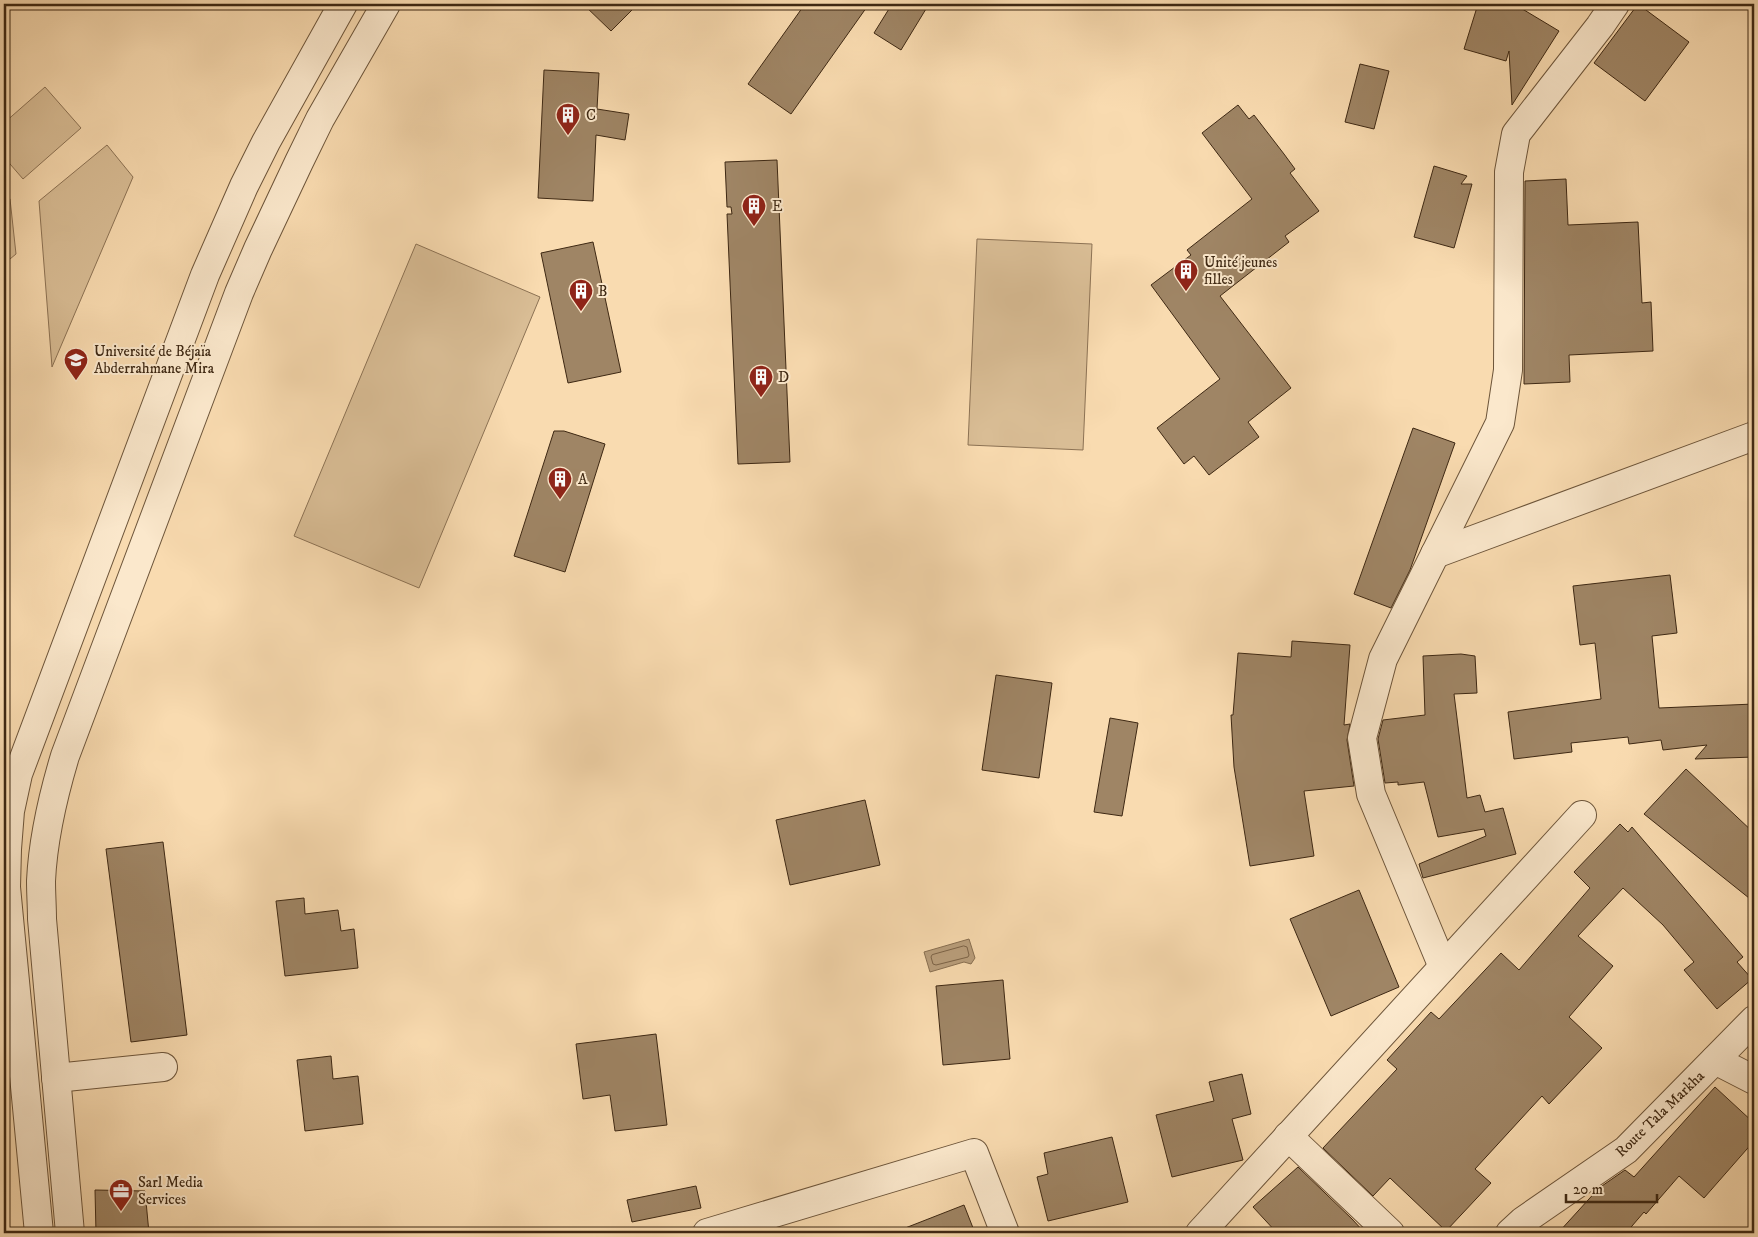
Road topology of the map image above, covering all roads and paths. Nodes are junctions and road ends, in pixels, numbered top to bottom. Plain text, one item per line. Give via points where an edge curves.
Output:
1 (343, 4) edge
2 (386, 4) edge
3 (1615, 4) edge
4 (1754, 436) edge
5 (1435, 554) junction
6 (1582, 815) dead end
7 (1443, 967) junction
8 (1754, 1020) edge
9 (1715, 1060) junction
10 (163, 1067) dead end
11 (56, 1078) junction
12 (1754, 1080) edge
13 (1288, 1136) junction
14 (39, 1233) edge
15 (70, 1233) edge
16 (707, 1233) edge
17 (1005, 1233) edge
18 (1200, 1233) edge
19 (1390, 1233) edge
20 (1510, 1233) edge

1 - 14 street via 266,142 205,275 18,774 10,811 6,887
2 - 11 street via 320,119 239,293 52,798 44,845 42,920
3 - 5 street via 1516,134 1509,172 1508,370 1500,423
4 - 5 street
5 - 7 street via 1383,659 1362,738 1371,794
6 - 7 street
7 - 13 street
8 - 9 street, Route Tala Markha
9 - 12 street
9 - 20 street, Route Tala Markha via 1626,1150
10 - 11 street
11 - 15 street
13 - 18 street
13 - 19 street
16 - 17 street via 974,1153

